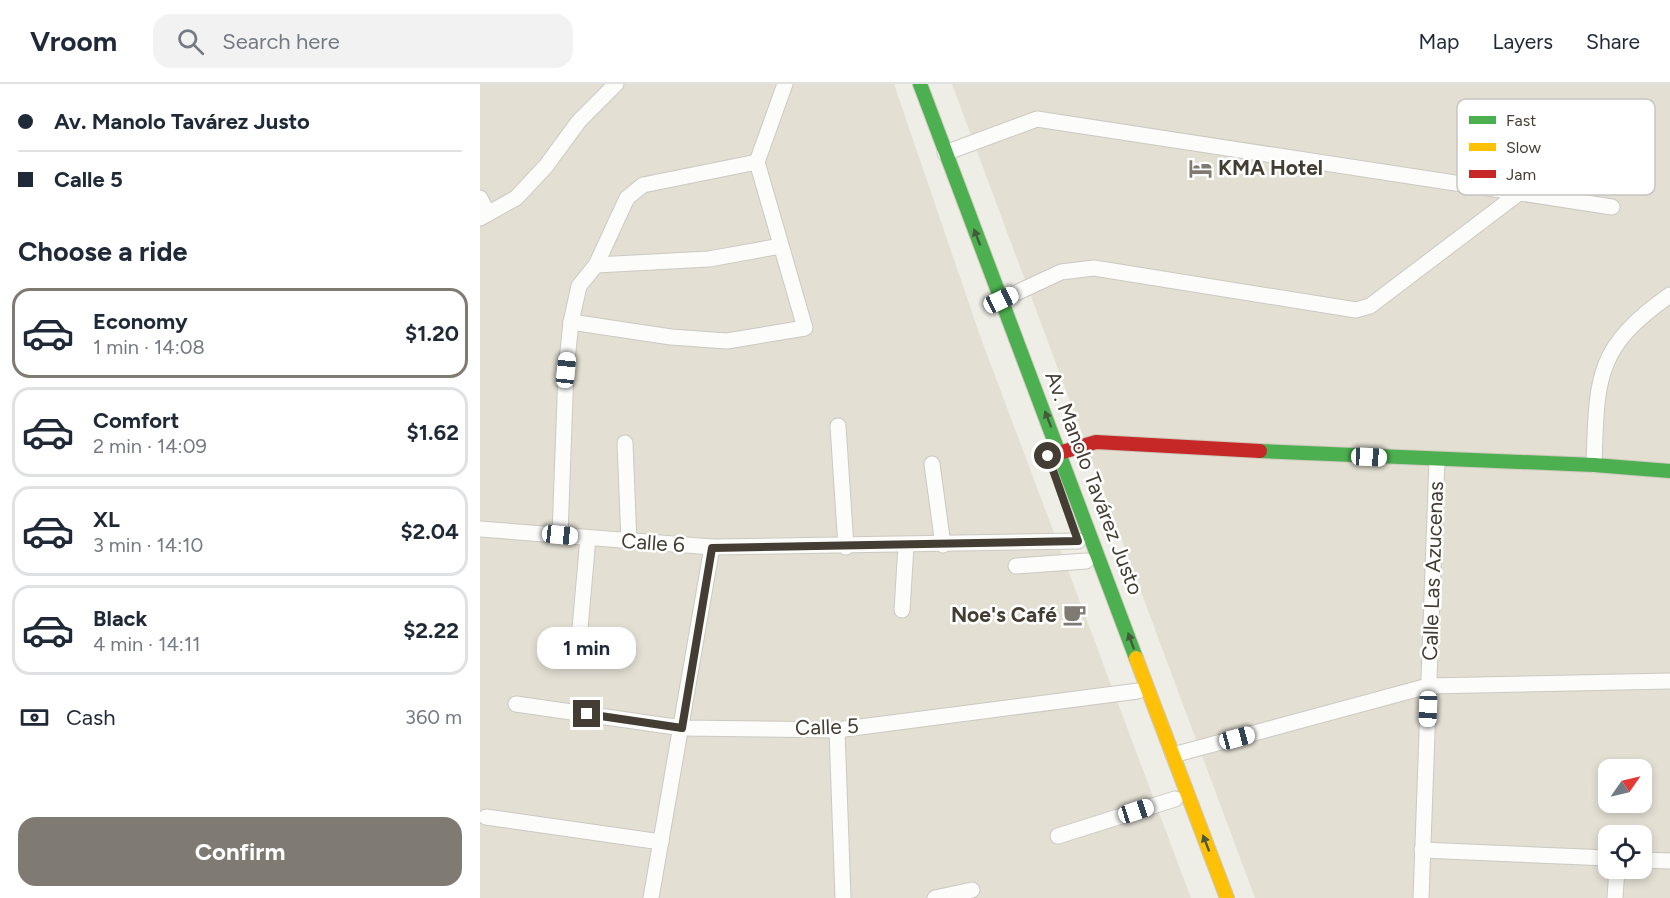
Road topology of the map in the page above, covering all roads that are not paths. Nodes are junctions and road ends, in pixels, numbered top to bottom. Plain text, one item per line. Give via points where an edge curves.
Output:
1 (616, 84) edge
2 (785, 84) edge
3 (907, 84) edge
4 (920, 84) edge
5 (945, 153) junction
6 (757, 162) junction
7 (1457, 183) edge
8 (1516, 195) edge
9 (1532, 195) edge
10 (480, 198) edge
11 (1612, 207) dead end
12 (484, 216) edge
13 (781, 246) junction
14 (596, 265) junction
15 (1670, 294) edge
16 (1001, 300) junction
17 (572, 322) junction
18 (838, 426) dead end
19 (626, 443) dead end
20 (1054, 454) junction
21 (1437, 460) junction
22 (932, 464) dead end
23 (1594, 465) junction
24 (1670, 471) edge
25 (480, 529) edge
26 (560, 535) junction
27 (588, 538) junction
28 (1078, 541) junction
29 (629, 542) junction
30 (943, 545) junction
31 (906, 546) junction
32 (846, 547) junction
33 (712, 548) junction
34 (1086, 561) junction
35 (1016, 566) dead end
36 (902, 610) dead end
37 (578, 651) dead end
38 (1670, 681) edge
39 (1428, 686) junction
40 (1138, 691) junction
41 (516, 704) dead end
42 (682, 728) junction
43 (837, 730) junction
44 (1173, 755) junction
45 (1175, 799) junction
46 (486, 817) dead end
47 (1058, 836) dead end
48 (661, 842) junction
49 (1422, 850) junction
50 (1598, 858) edge
51 (1652, 860) edge
52 (1670, 861) edge
53 (1616, 879) edge
54 (972, 890) dead end
55 (651, 898) edge
56 (843, 898) edge
57 (935, 898) edge
58 (1212, 898) edge
59 (1227, 898) edge
60 (1420, 898) edge
61 (1615, 898) edge

1 - 12 street via 579,121 516,198
2 - 6 street
3 - 20 main road, Av. Manolo Tavárez Justo
4 - 5 main road, Av. Manolo Tavárez Justo
5 - 7 street via 1037,119
16 -> 5 main road, Av. Manolo Tavárez Justo
6 - 13 street
6 - 14 street via 633,190
8 - 16 street via 1370,306 1356,310 1094,268 1061,272
9 - 11 street
10 - 12 street
13 - 14 street via 709,259
13 - 17 street via 806,328 727,341
14 - 17 street via 579,286
15 - 23 street via 1611,350 1601,371
20 -> 16 main road, Av. Manolo Tavárez Justo
17 - 26 street via 566,370
18 - 32 street
19 - 29 street
20 - 21 main road via 1096,442
20 - 28 main road, Av. Manolo Tavárez Justo
44 -> 20 main road, Av. Manolo Tavárez Justo
21 - 23 main road
21 - 39 street, Calle Las Azucenas
22 - 30 street
23 - 24 main road
25 - 26 street, Calle 6
26 - 27 street, Calle 6
27 - 29 street, Calle 6
27 - 37 street
28 - 30 street, Calle 6
28 - 34 main road, Av. Manolo Tavárez Justo
29 - 33 street, Calle 6
30 - 31 street, Calle 6
31 - 32 street, Calle 6
31 - 36 street
32 - 33 street, Calle 6
33 - 42 street
34 - 35 street
34 - 40 main road, Av. Manolo Tavárez Justo
38 - 39 street
39 - 44 street
39 - 49 street, Calle Las Azucenas
40 - 43 street, Calle 5
40 - 45 main road, Av. Manolo Tavárez Justo
41 - 42 street, Calle 5
42 - 43 street, Calle 5
42 - 48 street
43 - 56 street
59 -> 44 main road, Av. Manolo Tavárez Justo
45 - 47 street
45 - 58 main road, Av. Manolo Tavárez Justo
46 - 48 street
48 - 55 street
49 - 50 street
49 - 60 street, Calle Las Azucenas
51 - 52 street
53 - 61 street
54 - 57 street

